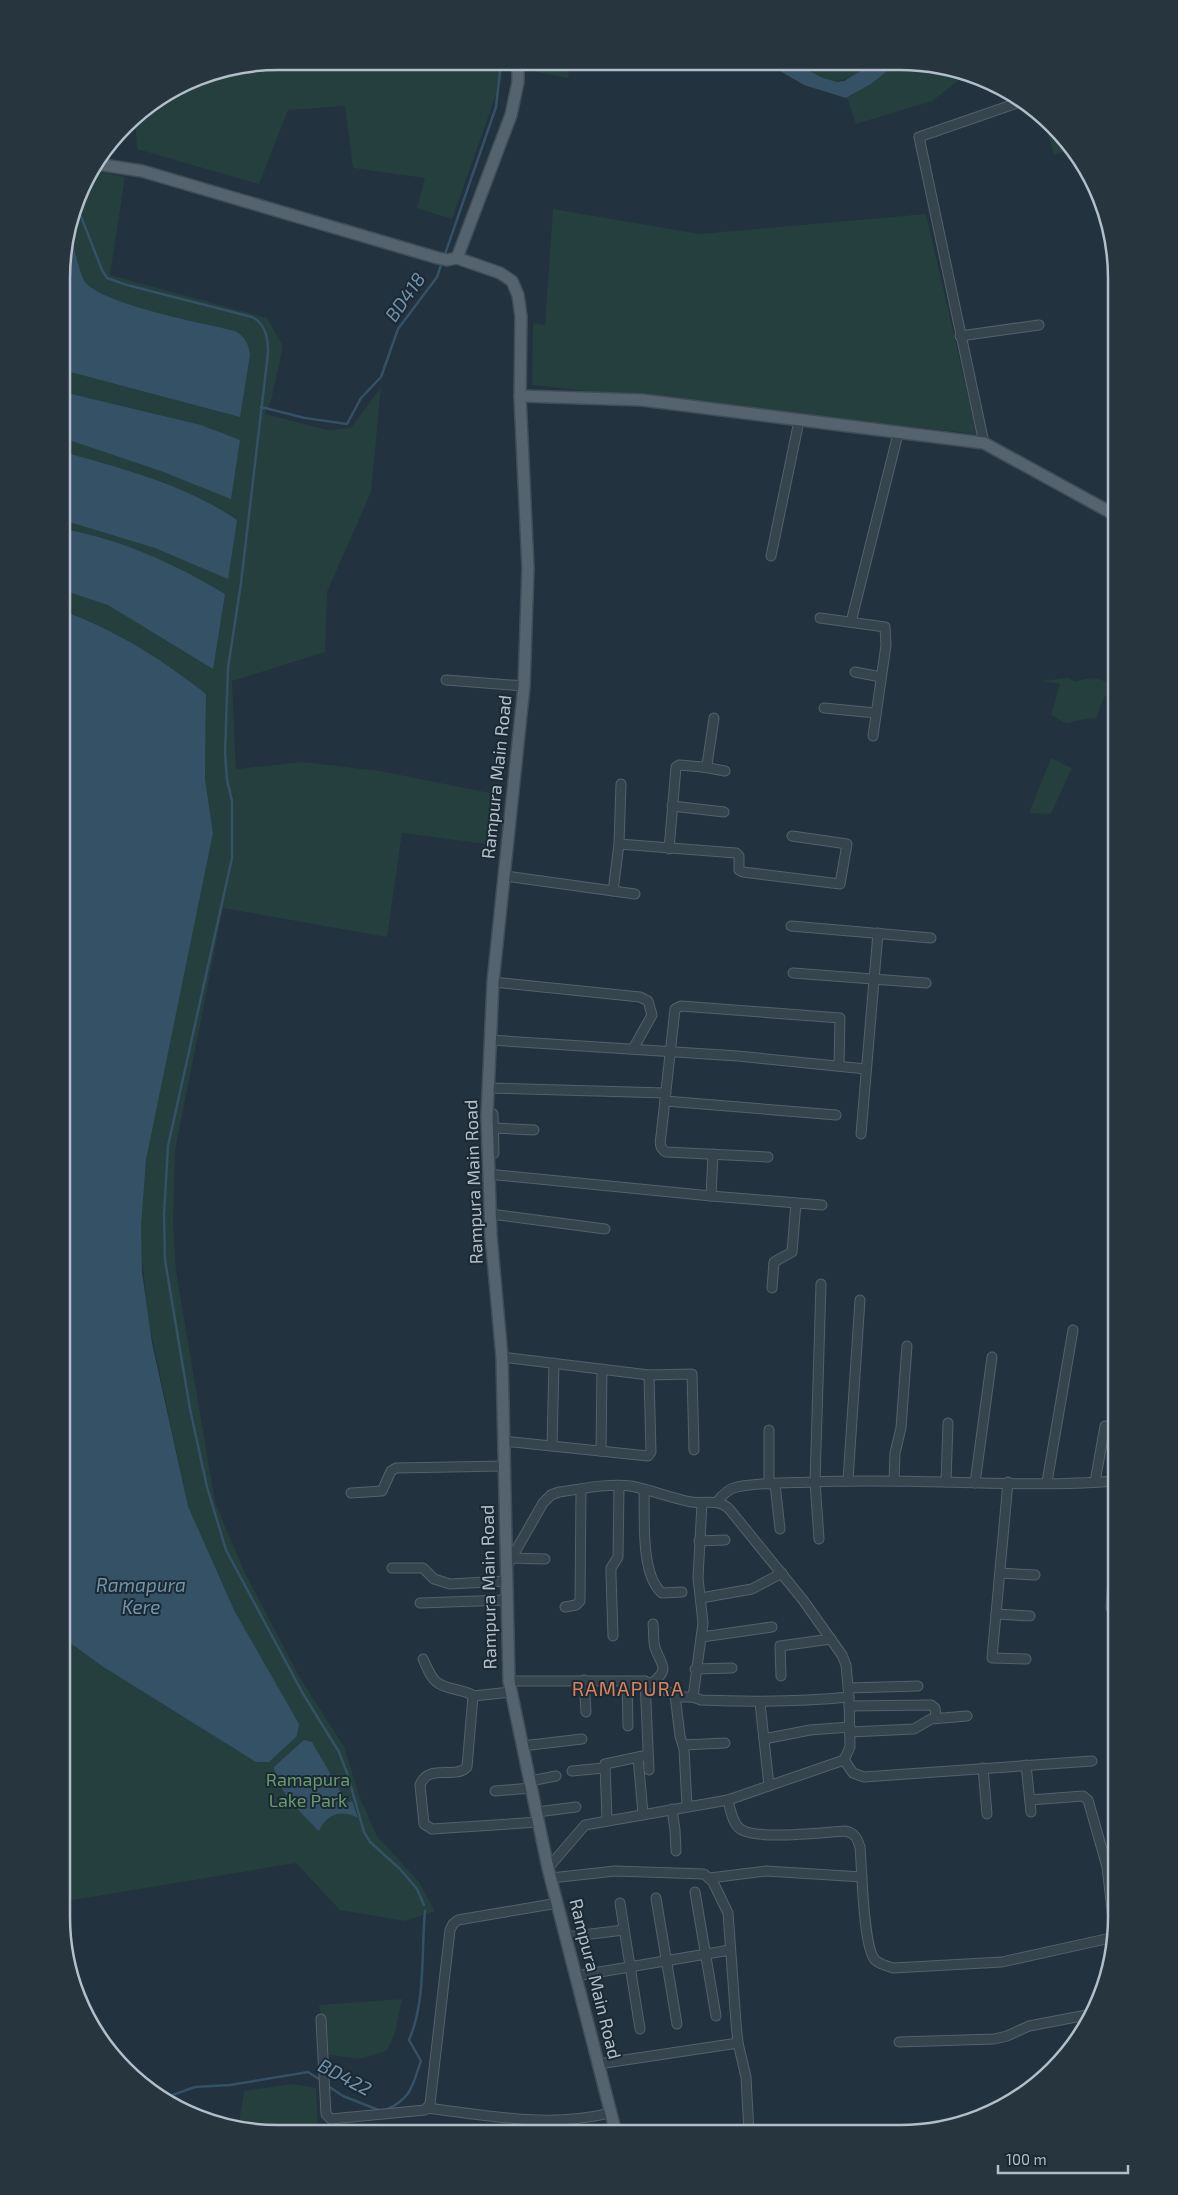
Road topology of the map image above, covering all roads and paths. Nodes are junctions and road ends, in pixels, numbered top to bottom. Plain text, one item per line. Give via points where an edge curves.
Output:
1 (518, 70) edge
2 (1014, 104) edge
3 (103, 165) edge
4 (447, 259) junction
5 (1039, 325) dead end
6 (960, 336) junction
7 (520, 396) junction
8 (800, 421) junction
9 (898, 434) junction
10 (984, 443) junction
11 (1108, 511) edge
12 (771, 556) dead end
13 (820, 618) dead end
14 (851, 622) junction
15 (855, 672) dead end
16 (882, 677) junction
17 (446, 680) dead end
18 (524, 686) junction
19 (824, 708) dead end
20 (876, 713) junction
21 (714, 718) dead end
22 (873, 736) dead end
23 (703, 768) junction
24 (724, 771) dead end
25 (621, 784) dead end
26 (672, 806) junction
27 (724, 812) dead end
28 (792, 836) dead end
29 (619, 844) junction
30 (669, 849) junction
31 (505, 876) junction
32 (613, 891) junction
33 (635, 894) dead end
34 (791, 926) dead end
35 (878, 933) junction
36 (931, 938) dead end
37 (793, 973) dead end
38 (874, 979) junction
39 (493, 982) junction
40 (926, 983) dead end
41 (490, 1040) junction
42 (633, 1049) junction
43 (669, 1052) junction
44 (839, 1066) junction
45 (866, 1070) junction
46 (488, 1088) junction
47 (666, 1097) junction
48 (487, 1111) junction
49 (836, 1115) dead end
50 (494, 1128) junction
51 (534, 1130) dead end
52 (861, 1134) dead end
53 (488, 1154) junction
54 (713, 1154) junction
55 (768, 1157) dead end
56 (488, 1174) junction
57 (711, 1196) junction
58 (796, 1203) junction
59 (822, 1205) dead end
60 (491, 1214) junction
61 (605, 1229) dead end
62 (821, 1284) dead end
63 (772, 1288) dead end
64 (860, 1300) dead end
65 (1073, 1330) dead end
66 (907, 1346) dead end
67 (502, 1357) junction
68 (992, 1357) dead end
69 (554, 1363) junction
70 (602, 1369) junction
71 (649, 1375) junction
72 (948, 1423) dead end
73 (1105, 1426) dead end
74 (769, 1430) dead end
75 (504, 1441) junction
76 (552, 1446) junction
77 (694, 1450) dead end
78 (601, 1452) junction
79 (504, 1466) junction
80 (848, 1480) junction
81 (894, 1480) junction
82 (1108, 1481) edge
83 (815, 1482) junction
84 (946, 1482) junction
85 (975, 1482) junction
86 (1008, 1482) junction
87 (1047, 1482) junction
88 (1095, 1482) junction
89 (772, 1484) junction
90 (619, 1486) junction
91 (581, 1490) junction
92 (644, 1490) junction
93 (351, 1493) dead end
94 (717, 1502) junction
95 (702, 1503) junction
96 (780, 1529) dead end
97 (819, 1539) dead end
98 (725, 1540) dead end
99 (699, 1541) junction
100 (545, 1559) dead end
101 (508, 1563) junction
102 (392, 1568) dead end
103 (782, 1573) junction
104 (1000, 1573) junction
105 (1035, 1574) dead end
106 (506, 1581) junction
107 (682, 1592) dead end
108 (701, 1598) junction
109 (506, 1600) junction
110 (420, 1603) dead end
111 (565, 1607) dead end
112 (996, 1614) junction
113 (1030, 1616) dead end
114 (654, 1624) dead end
115 (772, 1627) dead end
116 (612, 1636) dead end
117 (702, 1637) junction
118 (831, 1639) junction
119 (423, 1659) dead end
120 (1026, 1659) dead end
121 (732, 1668) dead end
122 (695, 1669) junction
123 (781, 1676) dead end
124 (584, 1680) junction
125 (627, 1681) junction
126 (648, 1682) junction
127 (510, 1686) junction
128 (918, 1686) dead end
129 (675, 1695) junction
130 (473, 1696) junction
131 (693, 1696) junction
132 (849, 1697) junction
133 (760, 1703) junction
134 (586, 1712) dead end
135 (967, 1716) dead end
136 (936, 1718) junction
137 (628, 1726) dead end
138 (850, 1730) junction
139 (582, 1739) dead end
140 (764, 1739) junction
141 (725, 1743) dead end
142 (684, 1745) junction
143 (522, 1746) junction
144 (648, 1755) junction
145 (638, 1757) junction
146 (844, 1760) junction
147 (1092, 1761) dead end
148 (1026, 1765) junction
149 (604, 1768) junction
150 (983, 1768) junction
151 (649, 1770) dead end
152 (572, 1771) dead end
153 (556, 1776) dead end
154 (530, 1784) junction
155 (769, 1786) junction
156 (495, 1791) dead end
157 (728, 1800) junction
158 (1030, 1800) junction
159 (687, 1806) junction
160 (576, 1807) dead end
161 (672, 1809) junction
162 (1031, 1812) dead end
163 (643, 1814) junction
164 (987, 1814) dead end
165 (538, 1817) junction
166 (607, 1820) junction
167 (676, 1851) dead end
168 (549, 1873) junction
169 (862, 1877) junction
170 (1108, 1877) edge
171 (710, 1878) junction
172 (695, 1892) dead end
173 (656, 1898) dead end
174 (558, 1903) junction
175 (620, 1903) dead end
176 (624, 1930) junction
177 (566, 1937) junction
178 (1107, 1941) edge
179 (730, 1950) junction
180 (704, 1954) junction
181 (667, 1961) junction
182 (630, 1967) junction
183 (576, 1976) junction
184 (716, 2016) dead end
185 (1083, 2016) edge
186 (321, 2019) dead end
187 (677, 2024) dead end
188 (640, 2029) dead end
189 (738, 2042) junction
190 (899, 2042) dead end
191 (598, 2064) junction
192 (428, 2108) junction
193 (610, 2113) junction
194 (614, 2125) edge
195 (749, 2125) edge

1 - 4 main road via 511,115
2 - 6 street via 919,137
3 - 4 main road via 142,171
4 - 7 main road, Rampura Main Road via 500,273 512,281 521,316
5 - 6 street
6 - 10 street
7 - 8 main road via 642,400
7 - 18 main road, Rampura Main Road via 528,568
8 - 9 main road
8 - 12 street
9 - 10 main road
9 - 14 street
10 - 11 main road
13 - 14 street
14 - 16 street via 885,627
15 - 16 street
16 - 20 street
17 - 18 street
18 - 31 main road, Rampura Main Road
19 - 20 street
20 - 22 street
21 - 23 street via 707,765
23 - 24 street
23 - 26 street via 676,767
25 - 29 street
26 - 27 street
26 - 30 street
28 - 30 street via 847,844 840,884 743,872 739,870 736,853
29 - 30 street
29 - 32 street
31 - 32 street
31 - 39 main road, Rampura Main Road
32 - 33 street
34 - 35 street
35 - 36 street
35 - 38 street
37 - 38 street
38 - 40 street
38 - 45 street
39 - 41 main road, Rampura Main Road
39 - 42 street via 640,997 648,1001 652,1015
41 - 42 street
41 - 46 main road, Rampura Main Road
42 - 43 street
43 - 44 street
43 - 44 street via 674,1012 681,1006 840,1018
43 - 47 street
44 - 45 street
45 - 52 street
46 - 47 street
46 - 48 main road, Rampura Main Road
47 - 49 street
47 - 54 street via 662,1150
48 - 50 street via 493,1114
48 - 53 main road, Rampura Main Road
50 - 51 street
50 - 53 street via 494,1153
53 - 56 main road, Rampura Main Road
54 - 55 street
54 - 57 street
56 - 57 street
56 - 60 main road, Rampura Main Road
57 - 58 street
58 - 59 street
58 - 63 street via 792,1252 774,1262
60 - 61 street
60 - 67 main road, Rampura Main Road
62 - 83 street
64 - 80 street
65 - 87 street
66 - 81 street
67 - 69 street
67 - 75 main road, Rampura Main Road
68 - 85 street
69 - 70 street
69 - 76 street
70 - 71 street
70 - 78 street
71 - 77 street via 692,1374
71 - 78 street via 650,1454
72 - 84 street
73 - 88 street
74 - 89 street
75 - 76 street
75 - 79 main road, Rampura Main Road
76 - 78 street
79 - 93 street via 396,1468 391,1471 382,1490
79 - 101 main road, Rampura Main Road
80 - 81 street
80 - 83 street
81 - 84 street
82 - 88 street
83 - 89 street
83 - 97 street
84 - 85 street
85 - 86 street
86 - 87 street
86 - 104 street
87 - 88 street
89 - 94 street via 732,1489
89 - 96 street
90 - 91 street
90 - 92 street
90 - 116 street via 618,1557 611,1568
91 - 101 street via 558,1492 543,1503
91 - 111 street via 580,1601 576,1606
92 - 95 street
92 - 107 street via 645,1544 653,1580 662,1593
94 - 95 street
94 - 103 street via 730,1510
95 - 99 street
98 - 99 street
99 - 108 street
100 - 101 street
101 - 106 main road, Rampura Main Road
102 - 106 street via 423,1568 434,1579 450,1584
103 - 108 street via 752,1589
103 - 118 street
104 - 105 street
104 - 112 street
106 - 109 main road, Rampura Main Road
108 - 117 street
109 - 110 street
109 - 127 main road, Rampura Main Road
112 - 113 street
112 - 120 street via 992,1658
114 - 126 street via 654,1646 664,1669 662,1676
115 - 117 street
117 - 122 street
118 - 123 street via 780,1646
118 - 132 street via 846,1665
119 - 130 street via 437,1684
121 - 122 street
122 - 131 street
124 - 125 street
124 - 127 street
124 - 134 street
125 - 126 street
125 - 137 street
126 - 129 street
126 - 144 street
127 - 130 street
127 - 143 main road, Rampura Main Road
128 - 132 street
129 - 131 street
129 - 142 street
130 - 165 street via 467,1767 461,1771 433,1773 422,1780 424,1824 432,1829
131 - 133 street via 701,1700
132 - 133 street
132 - 136 street via 931,1705 935,1708
132 - 138 street
133 - 140 street
135 - 136 street
136 - 138 street via 914,1730
138 - 140 street via 810,1730
138 - 146 street via 850,1747
139 - 143 street
140 - 155 street
141 - 142 street
142 - 159 street
143 - 154 main road, Rampura Main Road
144 - 145 street
144 - 151 street
145 - 149 street via 608,1763
145 - 163 street
146 - 150 street via 852,1773 864,1777
146 - 155 street
147 - 148 street
148 - 150 street
148 - 158 street
149 - 152 street
149 - 166 street
150 - 164 street
153 - 154 street
154 - 156 street
154 - 165 main road, Rampura Main Road
155 - 157 street
157 - 159 street
157 - 169 street via 733,1819 745,1832 766,1835 852,1833 860,1847
158 - 162 street
158 - 170 street via 1083,1796 1088,1800
159 - 161 street
160 - 165 street
161 - 163 street
161 - 167 street
163 - 166 street
165 - 168 main road, Rampura Main Road
166 - 168 street via 582,1826
168 - 171 street via 615,1871 704,1874
168 - 174 main road, Rampura Main Road
169 - 171 street via 766,1872
169 - 178 street via 870,1950 874,1959 892,1968 1002,1962
171 - 179 street via 728,1913
172 - 180 street
173 - 181 street
174 - 177 main road, Rampura Main Road
174 - 192 street via 458,1920 453,1924
175 - 176 street
176 - 177 street
176 - 182 street
177 - 183 main road, Rampura Main Road
179 - 180 street
179 - 189 street
180 - 181 street
180 - 184 street
181 - 182 street
181 - 187 street
182 - 183 street
182 - 188 street
183 - 191 main road, Rampura Main Road
185 - 190 street via 1029,2026 994,2039
186 - 192 street via 326,2114 331,2119
189 - 191 street
189 - 195 street via 746,2077
191 - 193 main road, Rampura Main Road
192 - 193 street via 525,2121
193 - 194 main road, Rampura Main Road

